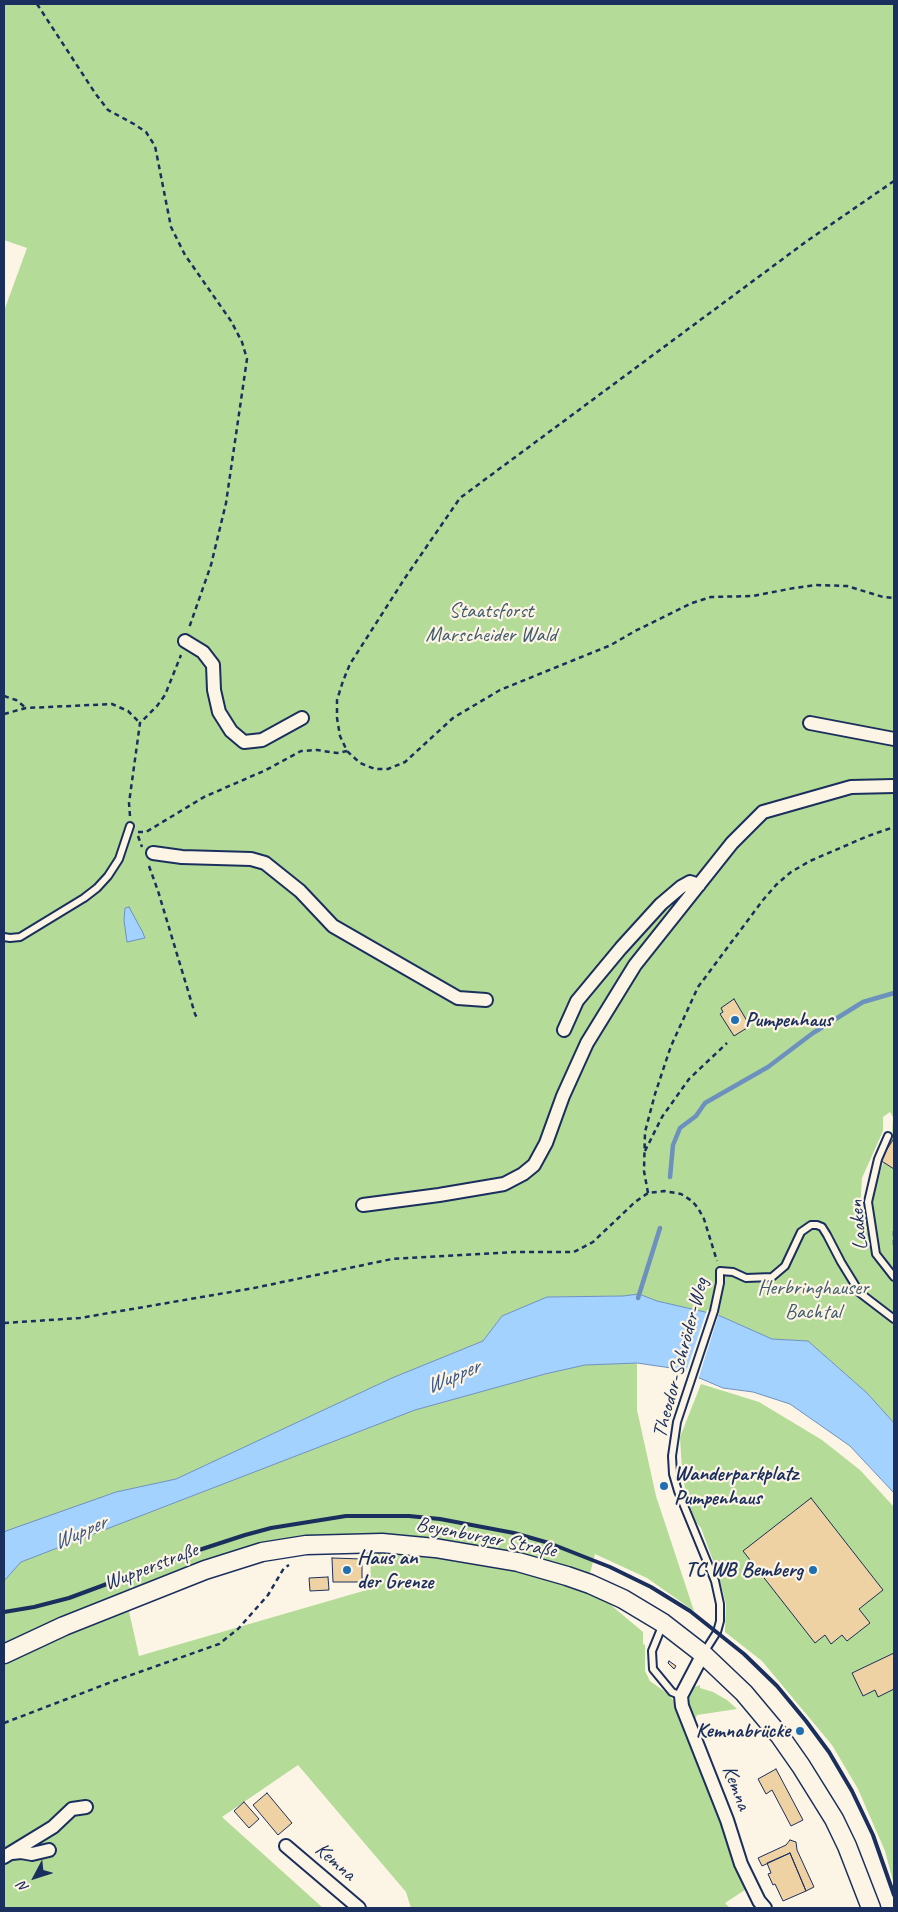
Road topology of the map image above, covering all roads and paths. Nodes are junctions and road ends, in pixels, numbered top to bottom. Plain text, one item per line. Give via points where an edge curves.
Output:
1 (37, 4) edge
2 (894, 181) edge
3 (894, 598) edge
4 (185, 641) junction
5 (4, 696) edge
6 (26, 708) junction
7 (4, 714) edge
8 (302, 718) dead end
9 (140, 723) junction
10 (810, 723) dead end
11 (894, 740) edge
12 (347, 751) junction
13 (894, 786) edge
14 (130, 826) joint
15 (894, 827) edge
16 (148, 857) junction
17 (699, 885) junction
18 (4, 937) edge
19 (486, 1000) dead end
20 (198, 1020) dead end
21 (564, 1030) dead end
22 (727, 1043) dead end
23 (888, 1136) dead end
24 (644, 1154) junction
25 (648, 1193) junction
26 (363, 1205) dead end
27 (894, 1231) edge
28 (894, 1246) edge
29 (720, 1271) junction
30 (894, 1277) edge
31 (894, 1319) edge
32 (4, 1322) edge
33 (313, 1544) junction
34 (663, 1623) junction
35 (4, 1654) edge
36 (703, 1654) junction
37 (681, 1696) junction
38 (4, 1722) edge
39 (86, 1807) dead end
40 (286, 1846) dead end
41 (49, 1850) dead end
42 (8, 1855) edge
43 (359, 1908) edge
44 (765, 1908) edge
45 (871, 1908) edge

1 - 4 path via 108,110 146,132 155,146 171,227 185,256 231,321 247,359 226,503 212,565
2 - 12 path via 807,241 460,498 350,664 337,700 340,736
3 - 12 path via 846,586 816,585 692,603 611,645 493,694 452,718 405,762 388,769 375,769 360,763
4 - 8 street via 202,652 212,665 218,712 231,731 244,742 262,740
4 - 9 path via 165,695
5 - 6 path
6 - 7 path
6 - 9 path via 112,704 128,711
9 - 14 path via 129,802
10 - 11 street
12 - 16 path via 301,751 204,797 146,832 137,833
13 - 17 street via 851,787 763,812 732,843
14 - 18 lane via 119,859 97,888 20,937
15 - 24 path via 810,861 784,878 763,900 698,987 671,1046 655,1094 645,1132
16 - 19 street via 251,859 265,863 300,891 333,926 458,998
16 - 20 path
17 - 21 street via 690,882 661,904 577,1001
17 - 26 street via 634,964 587,1043 534,1165 504,1184
22 - 24 path via 689,1079 662,1116
23 - 30 lane, Laaken via 878,1159 868,1202 876,1254
24 - 25 path
25 - 29 path, Theodor-Schröder-Weg via 681,1194 692,1201 704,1219
25 - 32 path via 593,1242 574,1252 392,1259 254,1288 80,1318
27 - 28 path
29 - 31 lane, Laaken via 734,1272 746,1278 772,1276 785,1266 801,1232 810,1225 816,1225 827,1235 860,1293
29 - 36 lane, Theodor-Schröder-Weg via 714,1311 677,1422 672,1456 678,1492 715,1581 720,1604 719,1626
33 - 34 main road, Beyenburger Straße via 417,1546 518,1562 590,1584
33 - 35 main road, Wupperstraße via 262,1552 205,1570 64,1626
33 - 38 path via 305,1557 284,1568 268,1595 238,1629 219,1644
34 - 36 main road, Beyenburger Straße
34 - 37 lane via 652,1650 653,1669 672,1692
36 - 37 street
36 - 45 main road, Beyenburger Straße via 744,1693 801,1766 844,1839
37 - 44 street, Kemna via 741,1864
39 - 42 street via 72,1809 53,1827
40 - 43 street, Kemna
41 - 42 street

